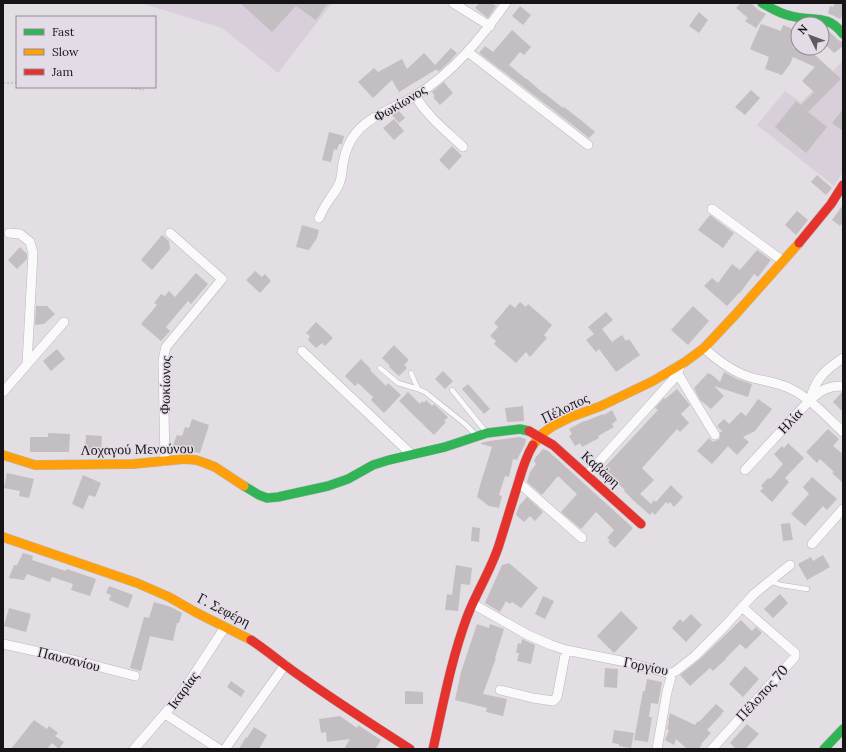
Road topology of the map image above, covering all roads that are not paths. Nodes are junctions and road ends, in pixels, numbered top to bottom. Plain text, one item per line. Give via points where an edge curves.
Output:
1 (453, 3) edge
2 (506, 3) edge
3 (762, 3) edge
4 (776, 6) edge
5 (490, 26) junction
6 (842, 29) edge
7 (468, 52) junction
8 (415, 96) junction
9 (588, 145) dead end
10 (463, 147) dead end
11 (842, 188) edge
12 (712, 209) dead end
13 (319, 218) dead end
14 (9, 233) dead end
15 (170, 233) dead end
16 (783, 260) junction
17 (64, 322) dead end
18 (704, 348) junction
19 (302, 351) dead end
20 (843, 358) edge
21 (28, 364) junction
22 (380, 368) dead end
23 (679, 370) junction
24 (411, 373) dead end
25 (843, 386) edge
26 (418, 389) junction
27 (452, 390) dead end
28 (3, 392) edge
29 (809, 401) junction
30 (843, 432) edge
31 (487, 433) junction
32 (715, 435) dead end
33 (477, 436) junction
34 (540, 437) junction
35 (3, 447) edge
36 (411, 454) junction
37 (5, 456) edge
38 (165, 461) junction
39 (745, 470) dead end
40 (587, 475) junction
41 (518, 482) junction
42 (843, 509) edge
43 (641, 524) dead end
44 (3, 537) edge
45 (582, 538) dead end
46 (812, 544) dead end
47 (790, 565) dead end
48 (770, 581) junction
49 (807, 589) dead end
50 (473, 604) junction
51 (742, 607) junction
52 (225, 627) junction
53 (3, 644) edge
54 (566, 650) junction
55 (285, 665) junction
56 (672, 673) junction
57 (135, 676) dead end
58 (500, 690) dead end
59 (165, 714) junction
60 (843, 729) edge
61 (134, 749) edge
62 (219, 749) edge
63 (225, 749) edge
64 (410, 749) edge
65 (433, 749) edge
66 (657, 749) edge
67 (712, 749) edge
68 (824, 749) edge

1 - 5 street
2 - 5 street, Φωκίωνος
3 - 4 street
4 - 6 street via 785,15 828,21
5 - 7 street, Φωκίωνος
7 - 8 street, Φωκίωνος
7 - 9 street
8 - 10 street via 430,117
8 - 13 street, Φωκίωνος via 369,122 357,132 346,152 339,185
11 - 16 street, Πέλοπος
12 - 16 street
14 - 21 street via 20,234 30,242 33,253
15 - 38 street, Φωκίωνος via 222,279 164,352
16 - 18 street, Πέλοπος
17 - 21 street
18 - 23 street, Πέλοπος via 685,362
18 - 29 street via 735,371 787,387
19 - 36 street
20 - 29 street via 820,378
21 - 28 street
22 - 26 lane via 398,382
23 - 32 street
23 - 34 street, Πέλοπος via 560,423
23 - 40 street
24 - 26 lane
25 - 29 street, Ηλία via 826,388
26 - 33 lane via 448,410
27 - 31 lane
29 - 30 street
29 - 39 street, Ηλία
31 - 33 street, Λοχαγού Μενούνου
31 - 34 street, Λοχαγού Μενούνου via 520,429
33 - 36 street, Λοχαγού Μενούνου via 445,448
34 - 40 street, Καβάφη
34 - 41 street, Πέλοπος via 527,457
35 - 37 street via 8,452
36 - 38 street, Λοχαγού Μενούνου via 373,465 348,479 328,486 271,498 259,496 204,462 189,459
37 - 38 street, Λοχαγού Μενούνου via 43,466
40 - 43 street, Καβάφη
41 - 45 street
41 - 50 street, Πέλοπος via 498,547
42 - 46 street
44 - 52 street, Γ. Σεφέρη via 143,586
47 - 48 street, Γοργίου
48 - 49 lane
48 - 51 street, Γοργίου
50 - 54 street, Γοργίου via 528,635
50 - 65 street, Πέλοπος via 454,657
51 - 56 street, Γοργίου via 695,656
51 - 67 street, Πέλοπος 70 via 795,653 795,657
52 - 55 street, Γ. Σεφέρη via 256,643
52 - 59 street, Ικαρίας via 180,696
53 - 57 street, Παυσανίου
54 - 56 street, Γοργίου
54 - 58 street via 557,697 553,701
55 - 63 street
55 - 64 street, Γ. Σεφέρη
56 - 66 street via 666,692
59 - 61 street, Ικαρίας
59 - 62 street
60 - 68 street

